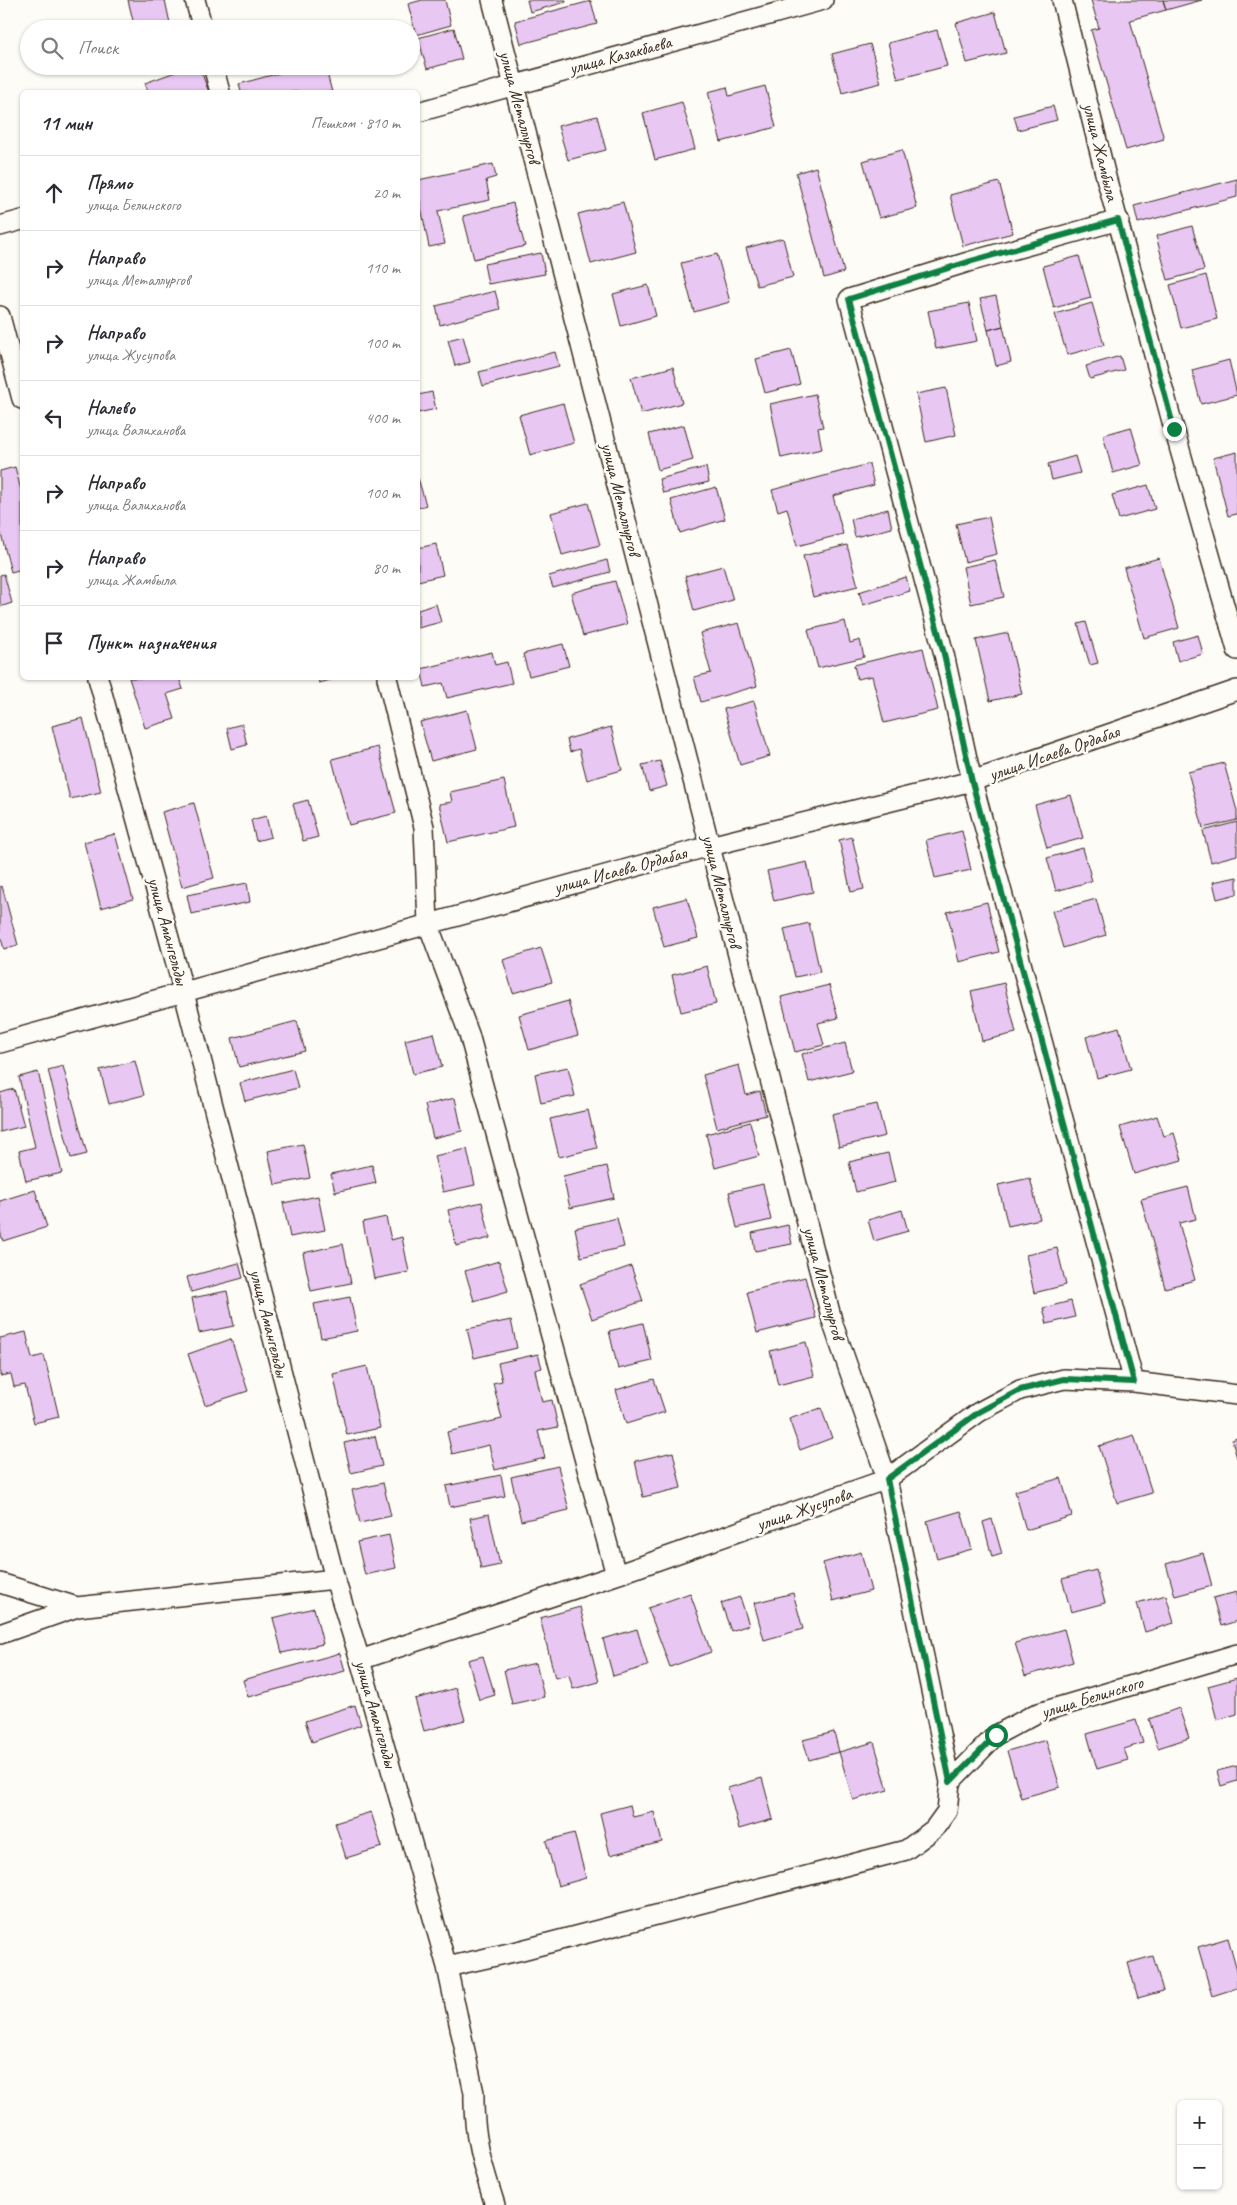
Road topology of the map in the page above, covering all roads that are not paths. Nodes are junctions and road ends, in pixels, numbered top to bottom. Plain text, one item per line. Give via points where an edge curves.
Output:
1 (195, 0) edge
2 (492, 0) edge
3 (823, 0) edge
4 (1062, 0) edge
5 (773, 6) edge
6 (201, 20) edge
7 (215, 75) edge
8 (515, 84) junction
9 (219, 90) edge
10 (420, 111) edge
11 (1118, 220) junction
12 (20, 221) edge
13 (0, 226) edge
14 (0, 316) edge
15 (20, 391) edge
16 (1237, 650) edge
17 (99, 680) edge
18 (387, 680) edge
19 (1237, 690) edge
20 (972, 782) junction
21 (710, 846) junction
22 (428, 924) junction
23 (184, 993) junction
24 (0, 1043) edge
25 (1134, 1382) junction
26 (1237, 1395) edge
27 (887, 1479) junction
28 (616, 1575) junction
29 (335, 1580) junction
30 (0, 1583) edge
31 (77, 1607) junction
32 (0, 1634) edge
33 (1237, 1654) edge
34 (360, 1660) junction
35 (956, 1776) junction
36 (447, 1967) junction
37 (495, 2205) edge

1 - 6 street
2 - 8 street, улица Металлургов
3 - 5 street, улица Казакбаева
4 - 11 street, улица Жамбыла
5 - 8 street, улица Казакбаева
7 - 9 street
8 - 10 street, улица Казакбаева
8 - 21 street, улица Металлургов
11 - 16 street, улица Жамбыла
11 - 20 street via 849,299 944,654
12 - 13 street
14 - 15 street
17 - 23 street, улица Амангельды
18 - 22 street via 424,827
19 - 20 street, улица Исаева Ордабая
20 - 21 street, улица Исаева Ордабая
20 - 25 street
21 - 22 street, улица Исаева Ордабая
21 - 27 street, улица Металлургов via 833,1324
22 - 23 street, улица Исаева Ордабая
22 - 28 street via 469,1034
23 - 24 street, улица Исаева Ордабая
23 - 29 street, улица Амангельды
25 - 26 street, улица Жусупова
25 - 27 street, улица Жусупова via 1064,1379 1020,1390 979,1412
27 - 28 street, улица Жусупова
27 - 35 street, улица Металлургов
28 - 34 street, улица Жусупова
29 - 31 street
29 - 34 street, улица Амангельды
30 - 31 street
31 - 32 street
33 - 35 street, улица Белинского via 1035,1714 996,1735
34 - 36 street, улица Амангельды
35 - 36 street, улица Металлургов via 947,1811 934,1830 906,1850
36 - 37 street, улица Амангельды via 474,2093 477,2147

